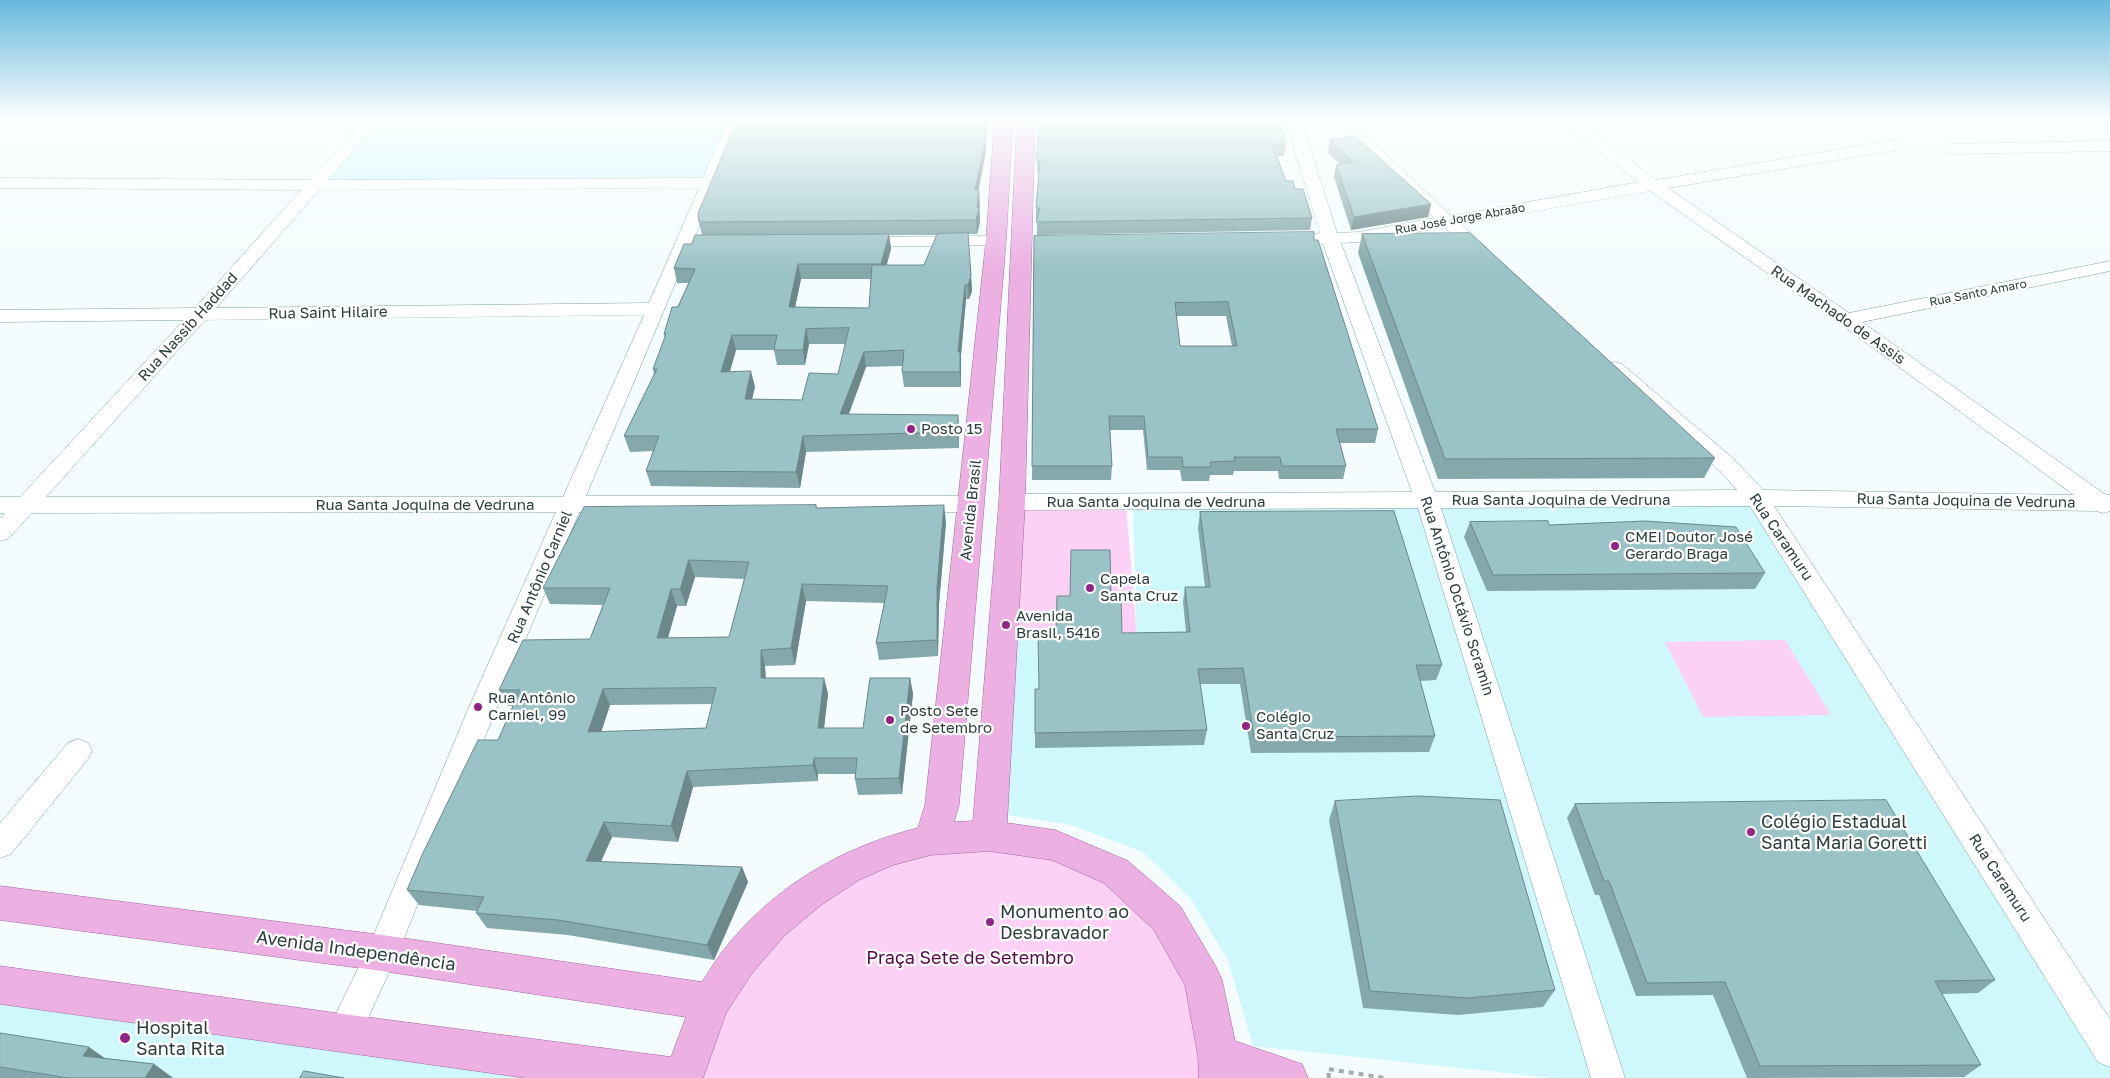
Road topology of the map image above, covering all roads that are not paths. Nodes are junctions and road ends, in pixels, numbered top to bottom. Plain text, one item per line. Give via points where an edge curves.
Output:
1 (328, 169) edge
2 (715, 169) edge
3 (1010, 169) edge
4 (1023, 169) edge
5 (1309, 169) edge
6 (1393, 169) edge
7 (1632, 169) edge
8 (1751, 169) edge
9 (0, 183) edge
10 (709, 183) junction
11 (1653, 185) junction
12 (313, 186) junction
13 (1448, 222) junction
14 (1330, 238) junction
15 (1300, 239) edge
16 (840, 242) edge
17 (1019, 242) junction
18 (2110, 266) edge
19 (1500, 267) edge
20 (656, 309) junction
21 (200, 314) junction
22 (0, 316) edge
23 (1846, 319) junction
24 (1596, 351) edge
25 (1757, 498) junction
26 (1427, 500) junction
27 (1012, 502) junction
28 (971, 504) junction
29 (0, 505) edge
30 (26, 505) junction
31 (571, 505) junction
32 (2107, 506) edge
33 (0, 533) edge
34 (78, 751) dead end
35 (988, 836) junction
36 (931, 840) junction
37 (0, 845) edge
38 (0, 903) edge
39 (382, 954) junction
40 (0, 985) edge
41 (711, 1002) junction
42 (343, 1034) junction
43 (2110, 1050) edge
44 (1218, 1067) edge
45 (677, 1078) edge
46 (683, 1078) edge
47 (1288, 1078) edge
48 (1608, 1078) edge

1 - 12 street, Rua Nassib Haddad
2 - 10 street, Rua Antônio Carniel
3 - 17 main road, Avenida Brasil
4 - 17 main road, Avenida Brasil
5 - 14 street, Rua Antônio Octávio Scramin
6 - 13 street
7 - 11 street, Rua Machado de Assis
8 - 11 street, Rua José Jorge Abraão
9 - 12 street
10 - 12 street
10 - 20 street, Rua Antônio Carniel via 693,243
11 - 13 street, Rua José Jorge Abraão
11 - 23 street, Rua Machado de Assis
12 - 21 street, Rua Nassib Haddad
13 - 14 street, Rua José Jorge Abraão via 1359,237
13 - 19 street
14 - 15 street, Rua José Jorge Abraão
14 - 26 street, Rua Antônio Octávio Scramin
16 - 17 street
17 - 27 main road, Avenida Brasil
17 - 28 main road, Avenida Brasil
18 - 23 street, Rua Santo Amaro
20 - 21 street, Rua Saint Hilaire
20 - 31 street, Rua Antônio Carniel
21 - 22 street, Rua Saint Hilaire
21 - 30 street, Rua Nassib Haddad
23 - 32 street, Rua Machado de Assis
24 - 25 street, Rua Caramuru via 1728,466
25 - 26 street, Rua Santa Joquina de Vedruna
25 - 32 street, Rua Santa Joquina de Vedruna
25 - 43 street, Rua Caramuru
26 - 27 street, Rua Santa Joquina de Vedruna
26 - 48 street, Rua Antônio Octávio Scramin
27 - 35 main road, Avenida Brasil
28 - 31 street, Rua Santa Joquina de Vedruna
28 - 36 main road, Avenida Brasil via 942,804
29 - 30 street, Rua Santa Joquina de Vedruna
30 - 31 street, Rua Santa Joquina de Vedruna
30 - 33 street, Rua Nassib Haddad
31 - 39 street, Rua Antônio Carniel via 483,707
34 - 37 street
35 - 36 main road
35 - 44 main road via 1055,845 1116,872 1167,918 1203,980
36 - 41 main road via 888,851 847,868 808,893 772,923 739,960
38 - 39 main road, Avenida Independência
39 - 41 main road, Avenida Independência
39 - 42 street, Rua Antônio Carniel
40 - 42 main road
41 - 46 main road
42 - 45 main road
44 - 47 main road

